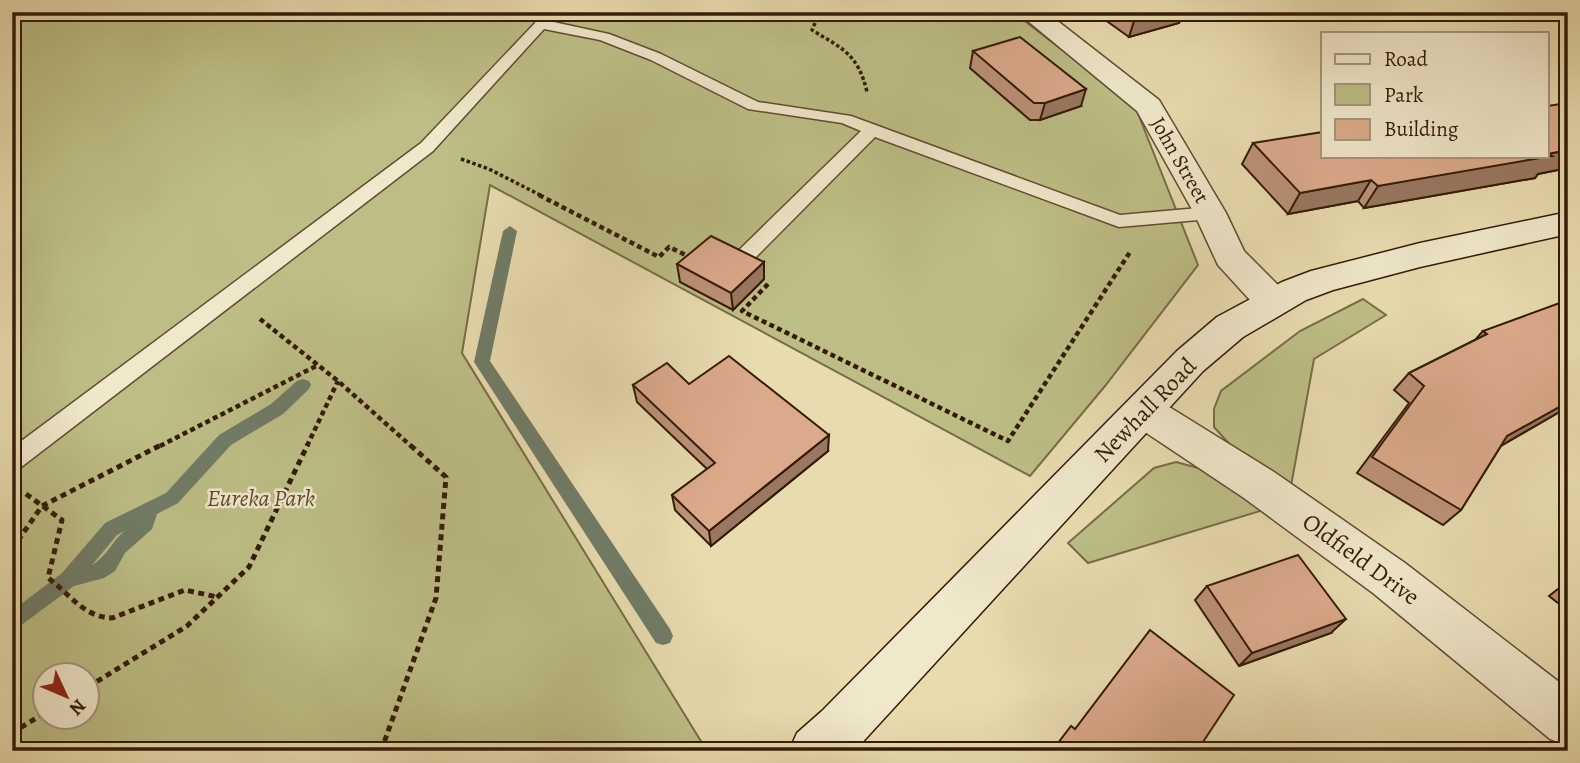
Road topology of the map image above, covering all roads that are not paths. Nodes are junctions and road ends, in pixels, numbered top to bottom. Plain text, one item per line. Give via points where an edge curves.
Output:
1 (1030, 12) edge
2 (544, 18) edge
3 (872, 130) junction
4 (1210, 213) junction
5 (1568, 223) edge
6 (743, 258) edge
7 (1273, 302) junction
8 (1144, 411) junction
9 (12, 461) edge
10 (1568, 721) edge
11 (839, 743) edge

1 - 4 main road, John Street via 1149,106
2 - 3 lane via 656,57 754,106 845,119
2 - 9 lane via 428,147
3 - 4 lane via 1119,221
3 - 6 lane
4 - 7 main road, John Street via 1230,257
5 - 7 main road, Newhall Road via 1367,267
7 - 8 main road, Newhall Road via 1230,327 1190,361
8 - 10 main road, Oldfield Drive via 1259,485 1389,578
8 - 11 main road, Newhall Road

